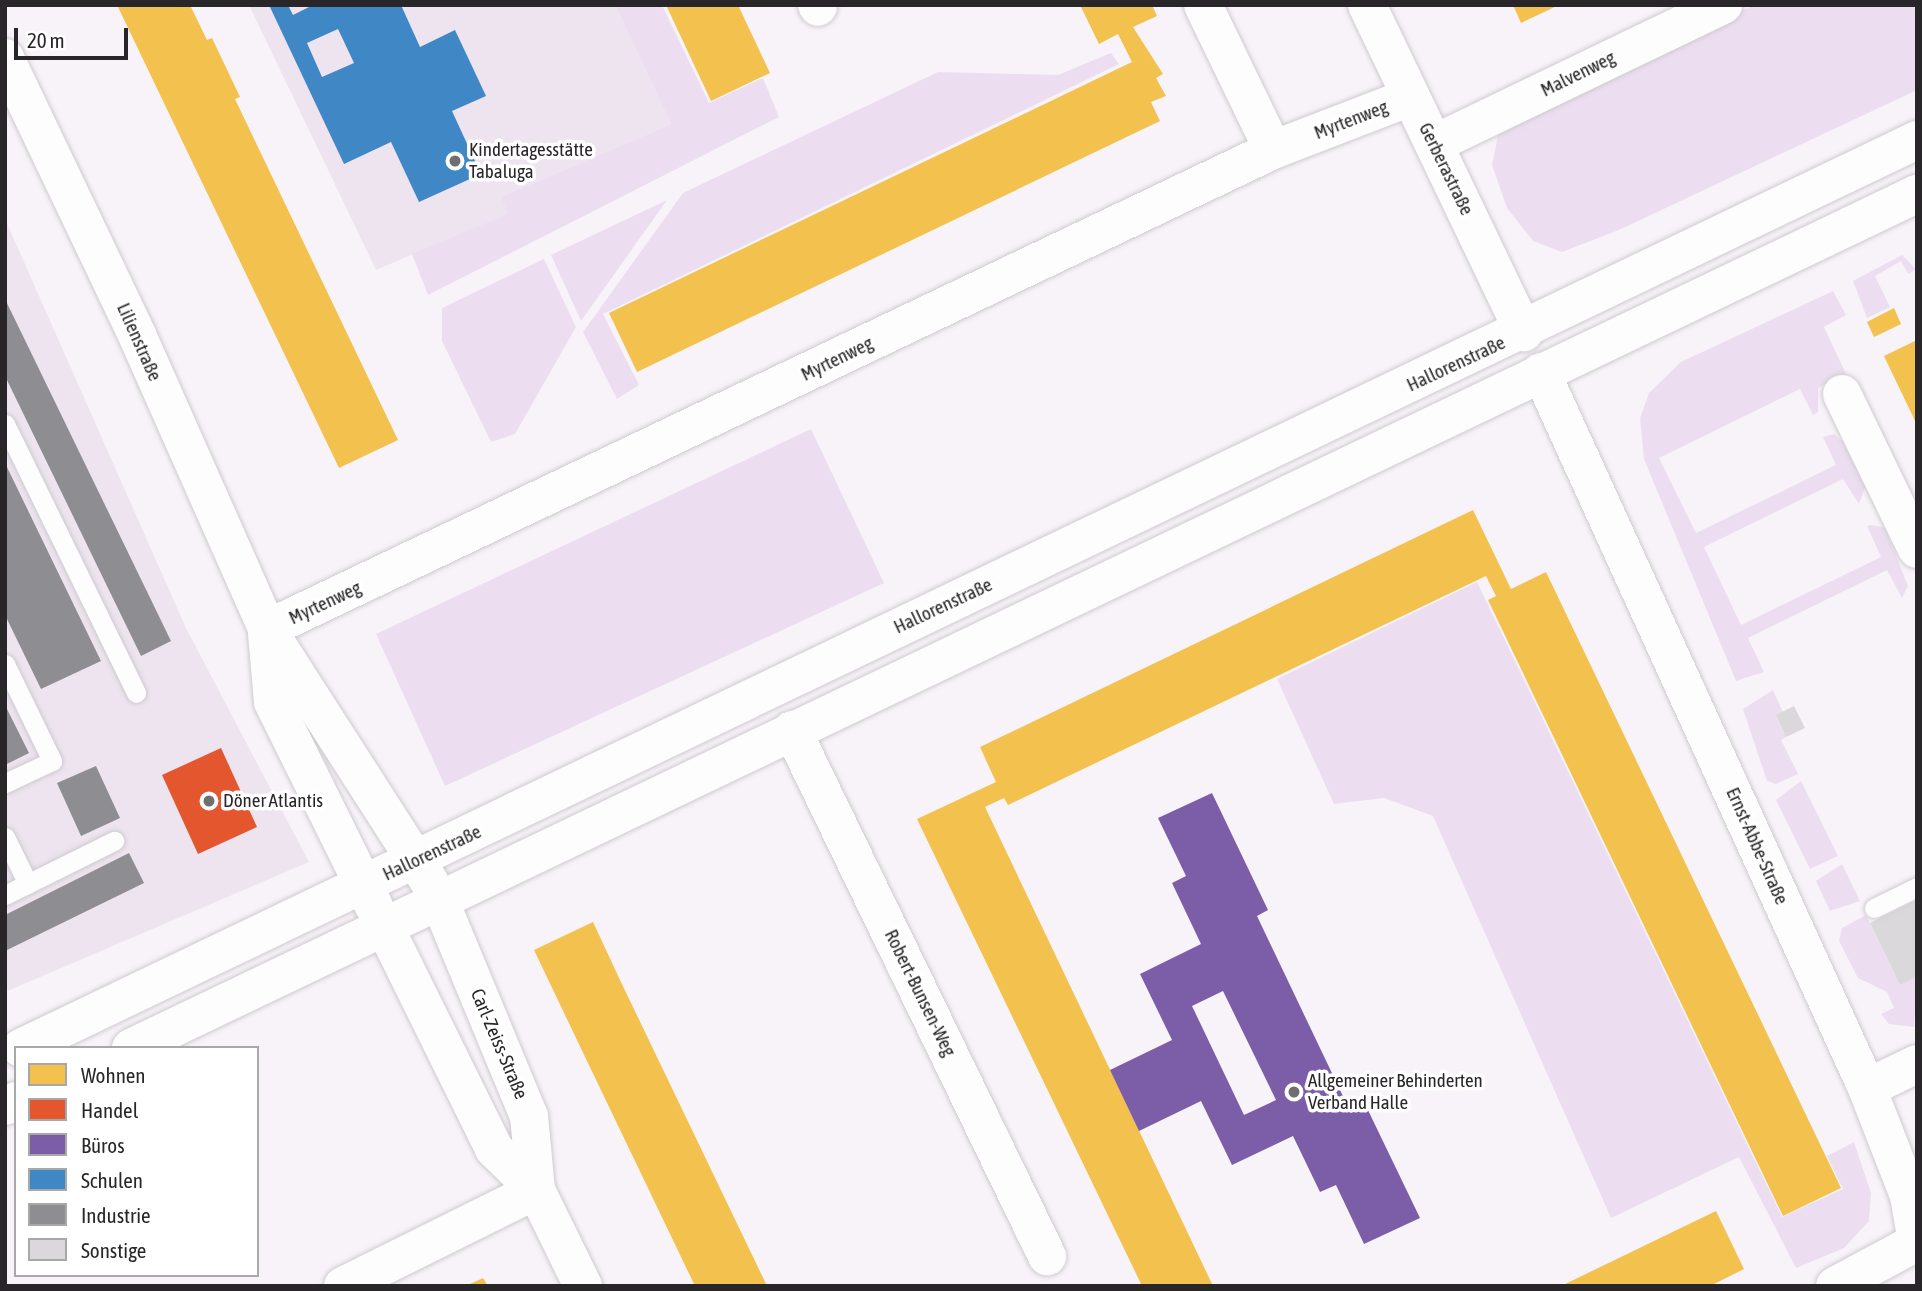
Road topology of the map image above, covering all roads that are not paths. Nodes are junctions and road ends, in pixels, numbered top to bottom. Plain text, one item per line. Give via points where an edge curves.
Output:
1 (1203, 5) edge
2 (1367, 5) edge
3 (1723, 5) edge
4 (5, 59) edge
5 (1410, 97) junction
6 (1917, 140) edge
7 (1434, 144) junction
8 (1273, 150) junction
9 (1917, 194) edge
10 (1524, 332) junction
11 (1541, 372) junction
12 (1842, 394) dead end
13 (5, 424) edge
14 (1917, 549) edge
15 (267, 629) junction
16 (5, 664) edge
17 (135, 693) dead end
18 (792, 730) junction
19 (5, 783) edge
20 (5, 837) edge
21 (114, 841) dead end
22 (419, 860) junction
23 (28, 884) junction
24 (363, 885) junction
25 (1917, 887) edge
26 (5, 895) edge
27 (440, 904) junction
28 (1874, 908) dead end
29 (386, 930) junction
30 (25, 1046) edge
31 (135, 1046) edge
32 (1917, 1064) edge
33 (1867, 1088) junction
34 (536, 1190) junction
35 (1917, 1242) edge
36 (1047, 1256) dead end
37 (343, 1286) edge
38 (583, 1286) edge
39 (1835, 1286) edge

1 - 8 street
2 - 5 street, Gerberastraße
3 - 7 street, Malvenweg
4 - 15 street, Lilienstraße
5 - 7 street, Gerberastraße
5 - 8 street, Myrtenweg
6 - 10 street, Hallorenstraße
7 - 10 street, Gerberastraße
8 - 15 street, Myrtenweg
9 - 11 street
10 - 11 street, Hallorenstraße
10 - 22 street, Hallorenstraße
11 - 18 street
11 - 33 street, Ernst-Abbe-Straße
12 - 14 street
13 - 17 lane
15 - 22 street, Lilienstraße
15 - 24 street, Lilienstraße via 273,702
16 - 19 lane via 52,761
18 - 27 street
18 - 36 street, Robert-Bunsen-Weg
20 - 23 lane
21 - 23 lane
22 - 24 street, Hallorenstraße
22 - 27 street, Lilienstraße
23 - 26 lane
24 - 29 street, Hallorenstraße
24 - 30 street, Hallorenstraße
25 - 28 lane
27 - 29 street
27 - 34 street, Carl-Zeiss-Straße via 529,1116
29 - 31 street
29 - 34 street, Carl-Zeiss-Straße via 494,1149
32 - 33 street
33 - 35 street, Ernst-Abbe-Straße via 1909,1196
34 - 37 street
34 - 38 street, Carl-Zeiss-Straße
35 - 39 street, Ernst-Abbe-Straße

